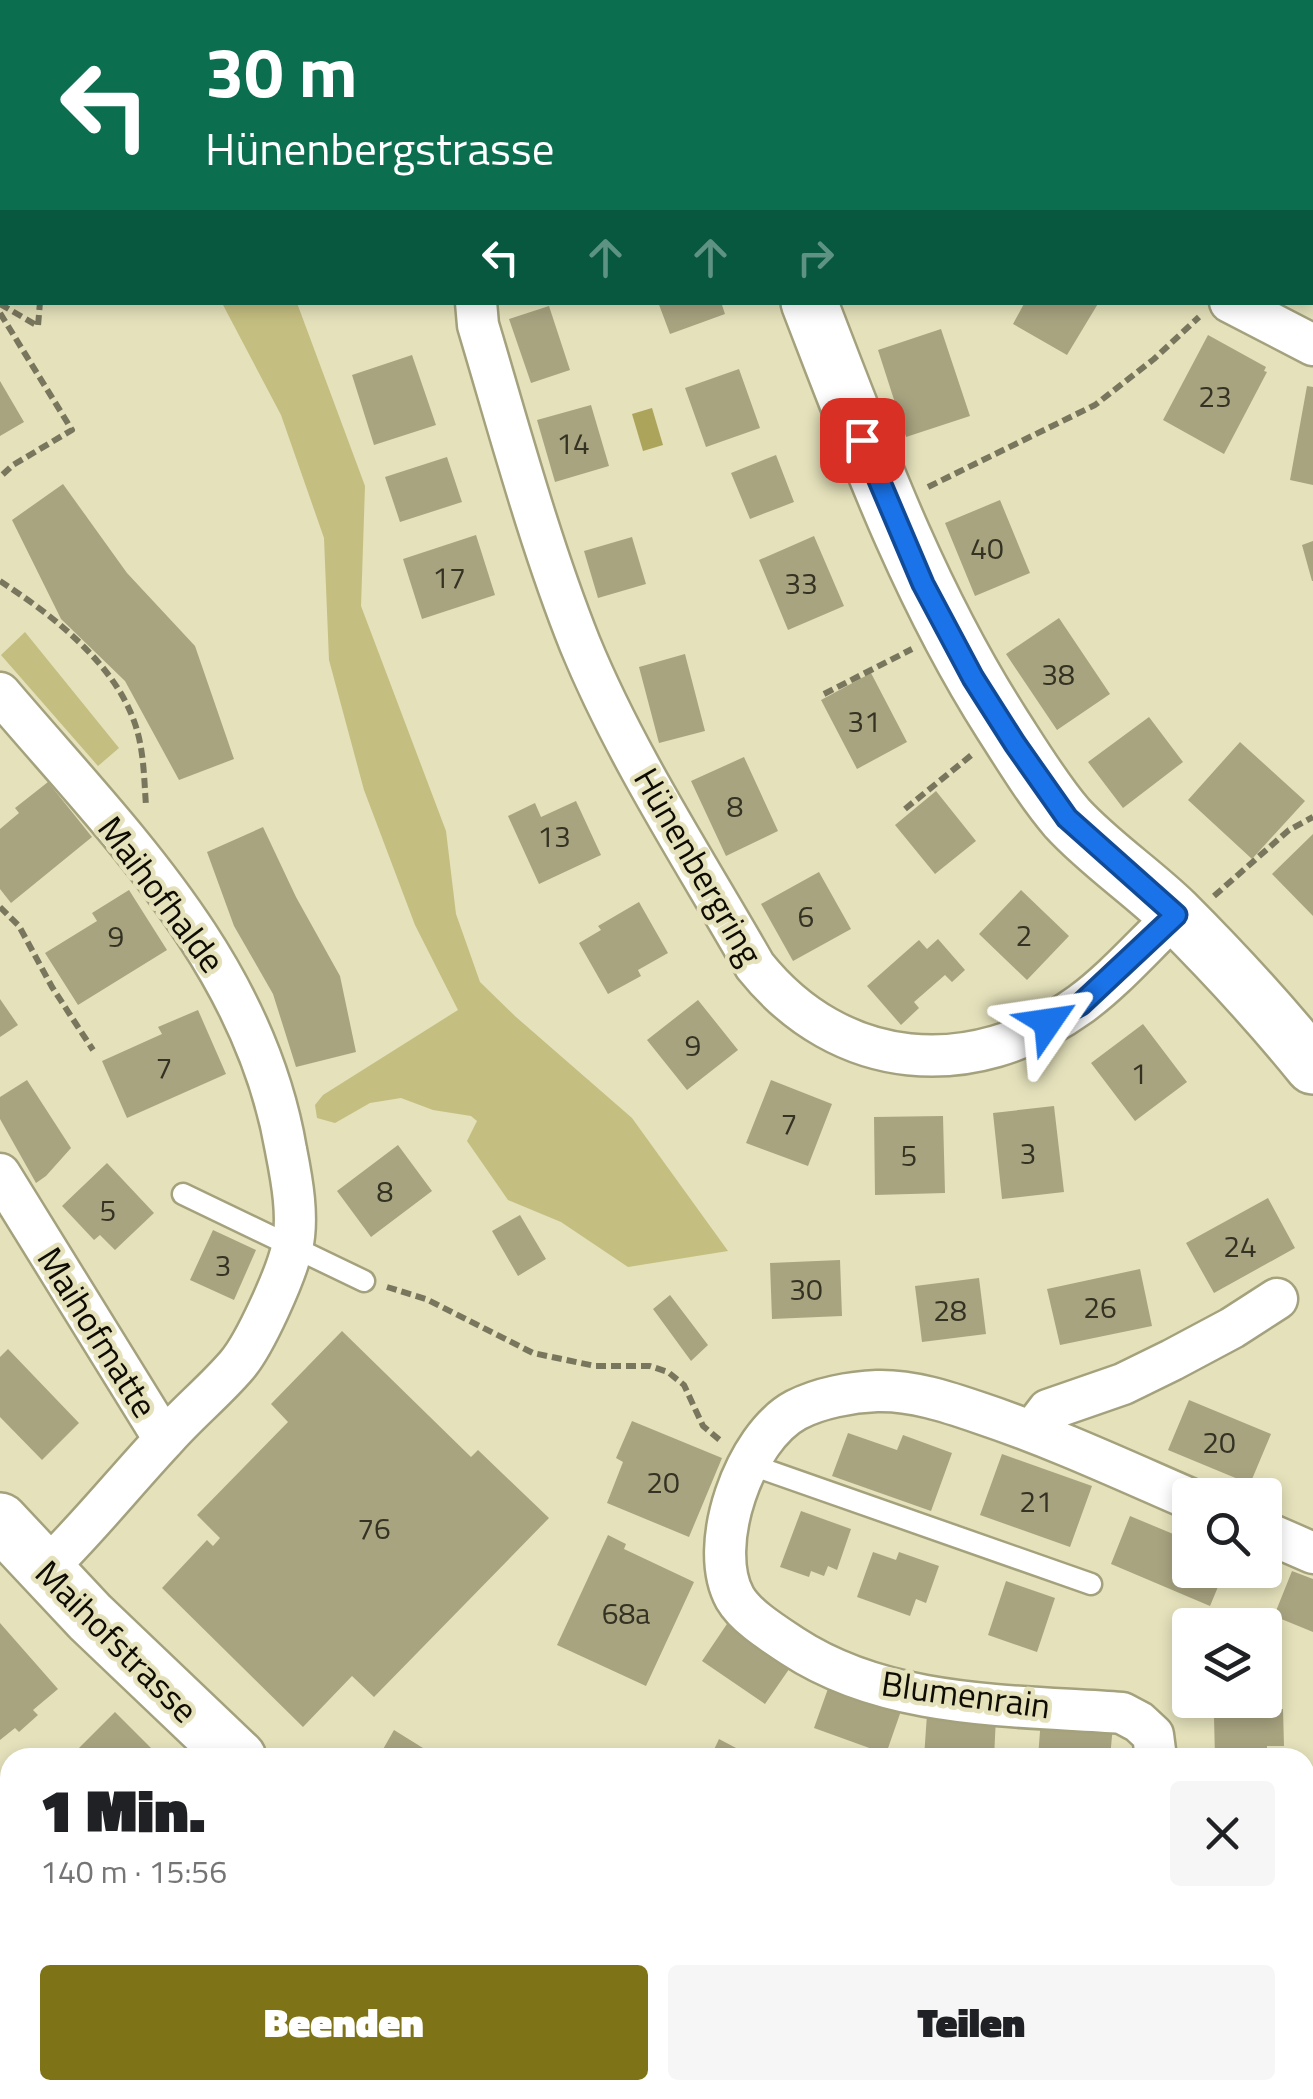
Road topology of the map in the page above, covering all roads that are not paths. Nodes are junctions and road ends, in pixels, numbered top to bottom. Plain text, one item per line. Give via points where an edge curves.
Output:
1 (476, 305) edge
2 (810, 305) edge
3 (1216, 308) edge
4 (1313, 345) edge
5 (0, 693) edge
6 (1198, 903) junction
7 (1313, 1066) edge
8 (0, 1174) edge
9 (183, 1194) dead end
10 (293, 1247) junction
11 (364, 1281) road end
12 (1277, 1299) dead end
13 (1032, 1431) junction
14 (164, 1439) junction
15 (749, 1464) junction
16 (1172, 1491) edge
17 (0, 1520) edge
18 (1282, 1539) edge
19 (1313, 1553) edge
20 (45, 1570) junction
21 (1091, 1584) dead end
22 (227, 1748) edge
23 (1155, 1748) edge

1 - 6 street, Hünenbergring via 542,538 581,646 626,740 754,966 775,991 833,1032 886,1052 950,1058 1014,1041 1081,1004
2 - 6 street via 939,616 1015,744 1067,818
3 - 4 street
5 - 10 street, Maihofhalde via 176,899 230,984 257,1045 285,1140
6 - 7 street via 1260,1000
8 - 14 street, Maihofmatte
9 - 10 lane
10 - 11 lane
10 - 14 street, Maihofhalde via 240,1362
12 - 13 street via 1123,1384 1048,1410
13 - 15 street via 938,1399 878,1391 794,1411
13 - 16 street
14 - 20 street, Maihofhalde
15 - 21 lane
15 - 23 street, Blumenrain via 726,1529 728,1579 736,1600 794,1648 902,1692 1122,1713 1154,1735
17 - 20 street, Maihofstrasse
18 - 19 street
20 - 22 street, Maihofstrasse

